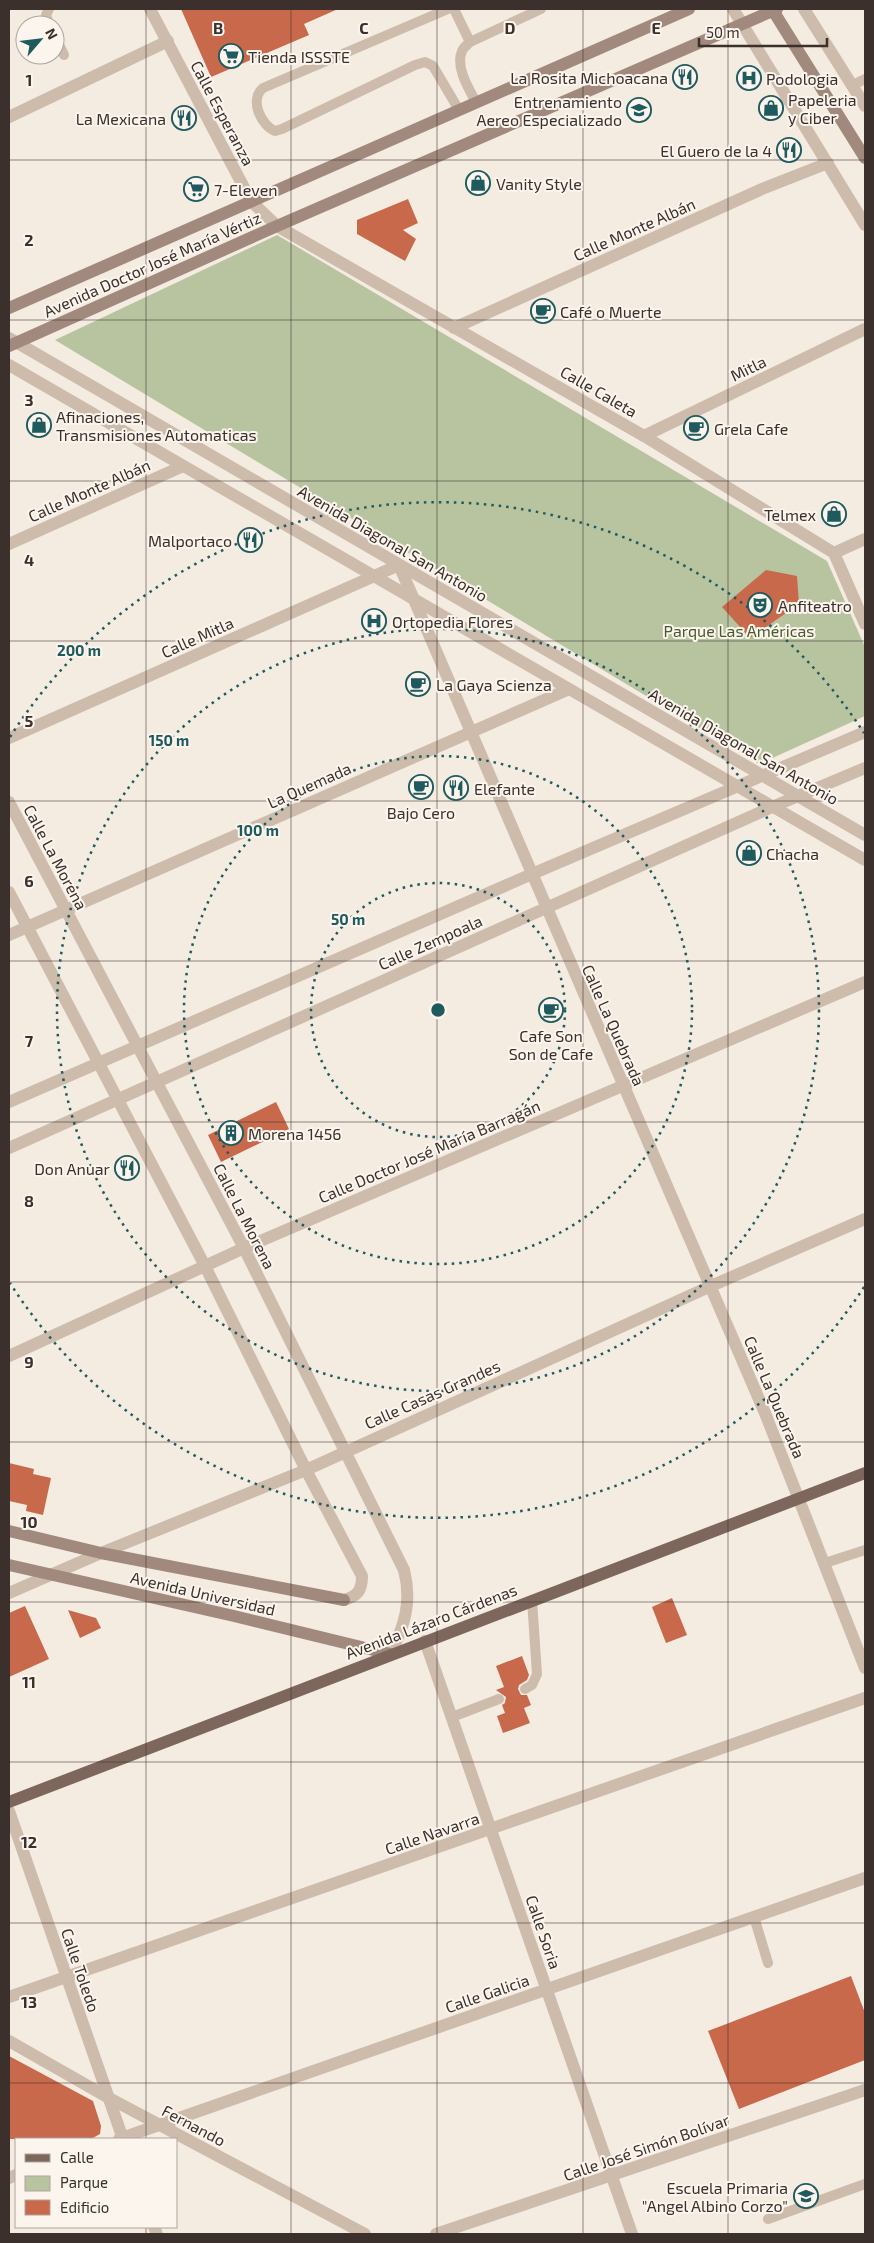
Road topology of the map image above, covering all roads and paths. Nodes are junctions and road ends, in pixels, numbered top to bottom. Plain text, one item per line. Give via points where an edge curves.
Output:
1 (150, 9) edge
2 (448, 9) edge
3 (454, 9) edge
4 (541, 9) edge
5 (689, 9) edge
6 (733, 9) edge
7 (774, 9) edge
8 (804, 9) edge
9 (742, 23) junction
10 (168, 41) junction
11 (470, 42) junction
12 (865, 79) edge
13 (853, 85) junction
14 (476, 102) junction
15 (865, 106) edge
16 (459, 110) junction
17 (9, 117) edge
18 (865, 158) edge
19 (828, 163) junction
20 (251, 201) junction
21 (865, 225) edge
22 (277, 226) junction
23 (9, 308) edge
24 (454, 328) junction
25 (865, 329) edge
26 (11, 342) edge
27 (9, 365) edge
28 (644, 436) junction
29 (183, 466) junction
30 (865, 539) edge
31 (9, 544) edge
32 (834, 553) junction
33 (399, 565) junction
34 (374, 576) junction
35 (414, 600) junction
36 (865, 624) edge
37 (567, 690) junction
38 (471, 731) junction
39 (865, 732) edge
40 (9, 738) edge
41 (865, 768) edge
42 (763, 775) junction
43 (737, 786) junction
44 (798, 796) junction
45 (9, 802) edge
46 (772, 807) junction
47 (865, 835) edge
48 (865, 860) edge
49 (532, 874) junction
50 (9, 892) edge
51 (546, 908) junction
52 (66, 910) junction
53 (27, 927) junction
54 (9, 935) edge
55 (865, 982) edge
56 (137, 1046) junction
57 (97, 1063) junction
58 (156, 1083) junction
59 (623, 1086) junction
60 (116, 1100) junction
61 (9, 1102) edge
62 (9, 1148) edge
63 (865, 1219) edge
64 (244, 1248) junction
65 (205, 1266) junction
66 (711, 1286) junction
67 (9, 1356) edge
68 (344, 1452) junction
69 (306, 1470) junction
70 (865, 1473) edge
71 (800, 1498) junction
72 (9, 1531) edge
73 (865, 1550) edge
74 (101, 1553) junction
75 (825, 1563) junction
76 (9, 1565) edge
77 (51, 1575) junction
78 (9, 1593) edge
79 (344, 1600) joint
80 (532, 1600) junction
81 (425, 1641) junction
82 (390, 1654) junction
83 (865, 1668) edge
84 (525, 1689) dead end
85 (865, 1698) edge
86 (499, 1699) dead end
87 (452, 1717) junction
88 (9, 1802) edge
89 (9, 1811) edge
90 (491, 1830) junction
91 (865, 1878) edge
92 (754, 1917) junction
93 (768, 1963) dead end
94 (66, 1977) junction
95 (546, 1989) junction
96 (9, 1997) edge
97 (9, 2041) edge
98 (865, 2090) edge
99 (110, 2098) junction
100 (160, 2125) junction
101 (122, 2138) edge
102 (125, 2138) edge
103 (612, 2175) junction
104 (865, 2184) edge
105 (768, 2219) dead end
106 (365, 2234) edge
107 (436, 2234) edge
108 (632, 2234) edge

1 - 10 street, Calle Esperanza
2 - 16 lane via 263,88 256,99 265,123 276,131 282,130 425,62 434,66
3 - 11 lane
4 - 11 lane
5 - 14 main road, Avenida Doctor José María Vértiz
6 - 9 street
7 - 9 main road, Avenida Doctor José María Vértiz
7 - 18 main road
8 - 13 street
9 - 19 street
9 - 22 main road, Avenida Doctor José María Vértiz
10 - 17 street
10 - 20 street, Calle Esperanza
11 - 14 lane via 462,52 460,62
12 - 13 lane
13 - 15 street
14 - 16 main road, Avenida Doctor José María Vértiz
16 - 20 main road, Avenida Doctor José María Vértiz
19 - 21 street
19 - 24 street, Calle Monte Albán via 762,189
20 - 22 street, Calle Esperanza
20 - 23 main road, Avenida Doctor José María Vértiz
22 - 24 street, Calle Caleta
22 - 26 main road, Avenida Doctor José María Vértiz
24 - 28 street, Calle Caleta
25 - 28 street, Mitla
26 - 33 street, Avenida Diagonal San Antonio
27 - 29 street
28 - 32 street, Calle Caleta
29 - 31 street, Calle Monte Albán
29 - 34 street
30 - 32 street
32 - 36 street
33 - 34 street, Calle Mitla
33 - 35 street, Calle La Quebrada
33 - 42 street, Avenida Diagonal San Antonio
34 - 35 street
34 - 40 street, Calle Mitla
35 - 37 street
35 - 38 street, Calle La Quebrada
37 - 38 street, La Quemada
37 - 43 street
38 - 49 street, Calle La Quebrada
38 - 52 street, La Quemada
39 - 42 street, Calle Zempoala
41 - 44 street, Calle Zempoala
42 - 43 street, Calle Zempoala
42 - 44 street, Avenida Diagonal San Antonio
43 - 46 street
43 - 49 street, Calle Zempoala
44 - 46 street, Calle Zempoala
44 - 47 street, Avenida Diagonal San Antonio
45 - 52 street, Calle La Morena
46 - 48 street
46 - 51 street, Calle Zempoala
49 - 51 street, Calle La Quebrada
49 - 56 street, Calle Zempoala
50 - 53 street
51 - 58 street, Calle Zempoala
51 - 59 street, Calle La Quebrada
52 - 53 street, La Quemada
52 - 56 street, Calle La Morena
53 - 54 street, La Quemada
53 - 57 street
55 - 59 street, Calle Doctor José María Barragán
56 - 57 street, Calle Zempoala
56 - 58 street, Calle La Morena
57 - 60 street
57 - 61 street, Calle Zempoala
58 - 60 street, Calle Zempoala
58 - 64 street, Calle La Morena
59 - 64 street, Calle Doctor José María Barragán
59 - 66 street, Calle La Quebrada
60 - 62 street, Calle Zempoala
60 - 65 street
63 - 66 street, Calle Casas Grandes
64 - 65 street, Calle Doctor José María Barragán
64 - 68 street, Calle La Morena
65 - 67 street, Calle Doctor José María Barragán
65 - 69 street
66 - 68 street, Calle Casas Grandes
66 - 71 street, Calle La Quebrada
68 - 69 street, Calle Casas Grandes
68 - 82 street, Calle La Morena via 404,1570 408,1586 406,1621
69 - 74 street, Calle Casas Grandes
69 - 79 street via 362,1576 362,1587 355,1596
70 - 71 main road, Avenida Lázaro Cárdenas
71 - 75 street, Calle La Quebrada
71 - 80 main road, Avenida Lázaro Cárdenas
72 - 74 main road, Avenida Universidad
73 - 75 lane
74 - 77 street, Calle Casas Grandes
74 - 79 main road, Avenida Universidad
75 - 83 street, Calle La Quebrada
76 - 77 main road, Avenida Universidad
77 - 78 street, Calle Casas Grandes
77 - 82 main road, Avenida Universidad
80 - 81 main road, Avenida Lázaro Cárdenas
80 - 84 lane via 537,1674 532,1686
81 - 82 main road, Avenida Lázaro Cárdenas
81 - 87 street, Calle Soria
82 - 88 main road, Avenida Lázaro Cárdenas
85 - 90 street, Calle Navarra
86 - 87 lane
87 - 90 street, Calle Soria
89 - 94 street, Calle Toledo
90 - 94 street, Calle Navarra
90 - 95 street, Calle Soria
91 - 92 street, Calle Galicia
92 - 93 lane
92 - 95 street, Calle Galicia
94 - 96 street, Calle Navarra
94 - 99 street, Calle Toledo
95 - 100 street, Calle Galicia
95 - 103 street, Calle Soria
97 - 99 street, Fernando
98 - 103 street, Calle José Simón Bolívar
99 - 100 street, Fernando
99 - 101 street, Calle Toledo
100 - 102 street, Calle Galicia
100 - 106 street, Fernando
103 - 107 street, Calle José Simón Bolívar
103 - 108 street, Calle Soria
104 - 105 lane

